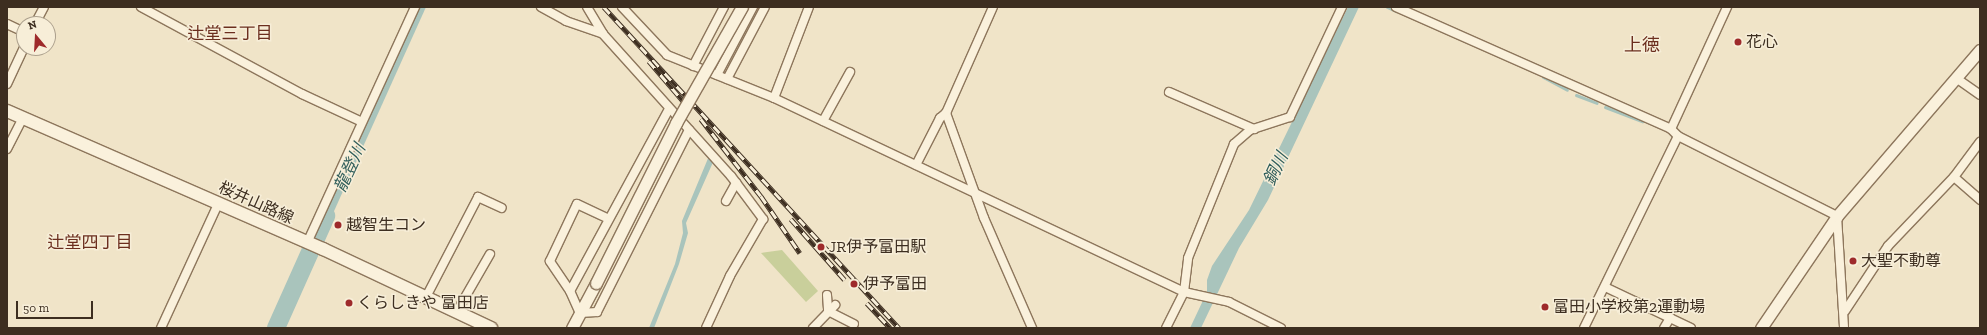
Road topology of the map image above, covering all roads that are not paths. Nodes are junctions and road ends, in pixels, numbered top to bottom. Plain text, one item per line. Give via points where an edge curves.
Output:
1 (142, 7) edge
2 (416, 7) edge
3 (541, 7) edge
4 (587, 7) edge
5 (622, 7) edge
6 (724, 7) edge
7 (742, 7) edge
8 (753, 7) edge
9 (765, 7) edge
10 (809, 7) edge
11 (993, 7) edge
12 (1342, 7) edge
13 (1396, 7) edge
14 (1727, 7) edge
15 (603, 34) junction
16 (1980, 50) edge
17 (20, 56) edge
18 (693, 66) junction
19 (850, 72) dead end
20 (717, 75) junction
21 (1956, 78) junction
22 (727, 79) junction
23 (7, 84) edge
24 (1169, 92) dead end
25 (1980, 95) edge
26 (774, 98) junction
27 (669, 109) junction
28 (7, 112) edge
29 (946, 113) junction
30 (22, 119) junction
31 (823, 121) junction
32 (362, 122) junction
33 (1254, 129) junction
34 (1671, 129) junction
35 (689, 130) junction
36 (1678, 136) junction
37 (1980, 142) edge
38 (7, 149) edge
39 (916, 165) junction
40 (1954, 178) junction
41 (736, 183) junction
42 (975, 193) junction
43 (1980, 200) edge
44 (726, 201) dead end
45 (218, 204) junction
46 (502, 208) dead end
47 (1837, 216) junction
48 (609, 219) junction
49 (307, 243) junction
50 (490, 254) dead end
51 (1605, 287) junction
52 (570, 291) junction
53 (1184, 292) junction
54 (827, 295) dead end
55 (425, 299) junction
56 (835, 305) dead end
57 (828, 311) junction
58 (1845, 311) junction
59 (456, 313) junction
60 (580, 313) junction
61 (1670, 318) junction
62 (854, 324) dead end
63 (478, 325) edge
64 (161, 328) edge
65 (491, 328) edge
66 (572, 328) edge
67 (706, 328) edge
68 (813, 328) edge
69 (1032, 328) edge
70 (1166, 328) edge
71 (1281, 328) edge
72 (1584, 328) edge
73 (1664, 328) edge
74 (1691, 328) edge
75 (1761, 328) edge
76 (1844, 328) edge

1 - 32 street via 302,94
2 - 32 street
3 - 15 street via 566,21
4 - 15 street
5 - 18 street via 666,55
6 - 18 street
7 - 60 street, bridge via 676,123
8 - 20 street
9 - 22 street
10 - 26 street
11 - 29 street
12 - 33 street via 1290,117
13 - 34 street
14 - 34 street
15 - 27 street via 637,69
16 - 21 street
17 - 23 street
18 - 20 street
19 - 31 street
20 - 22 street
21 - 25 street
21 - 47 street
22 - 26 street
24 - 33 street
26 - 31 street
27 - 35 street
27 - 48 street
28 - 30 main road, 桜井山路線
29 - 39 street via 940,118
29 - 42 street
30 - 38 street
30 - 45 main road, 桜井山路線
31 - 39 street
32 - 49 street
33 - 53 street via 1234,144 1210,198 1188,258
34 - 36 street
35 - 41 street
35 - 60 street via 597,312
36 - 47 street
36 - 51 street
37 - 40 street
39 - 42 street
40 - 43 street
40 - 58 street via 1888,246
41 - 44 street
41 - 67 street via 764,219 730,276
42 - 53 street
42 - 69 street
45 - 49 main road, 桜井山路線
45 - 64 street
46 - 55 street via 478,197
47 - 58 street
47 - 75 street
48 - 52 street
48 - 52 street via 577,204 550,261
49 - 55 main road, 桜井山路線
50 - 59 street
51 - 61 street
51 - 72 street
52 - 60 street
53 - 70 street
53 - 71 street via 1229,302
54 - 57 street
55 - 59 main road, 桜井山路線
56 - 57 street
57 - 62 street
57 - 68 street
58 - 76 street
59 - 63 main road, 桜井山路線
60 - 66 street
61 - 73 street
61 - 74 street
63 - 65 main road, 桜井山路線

